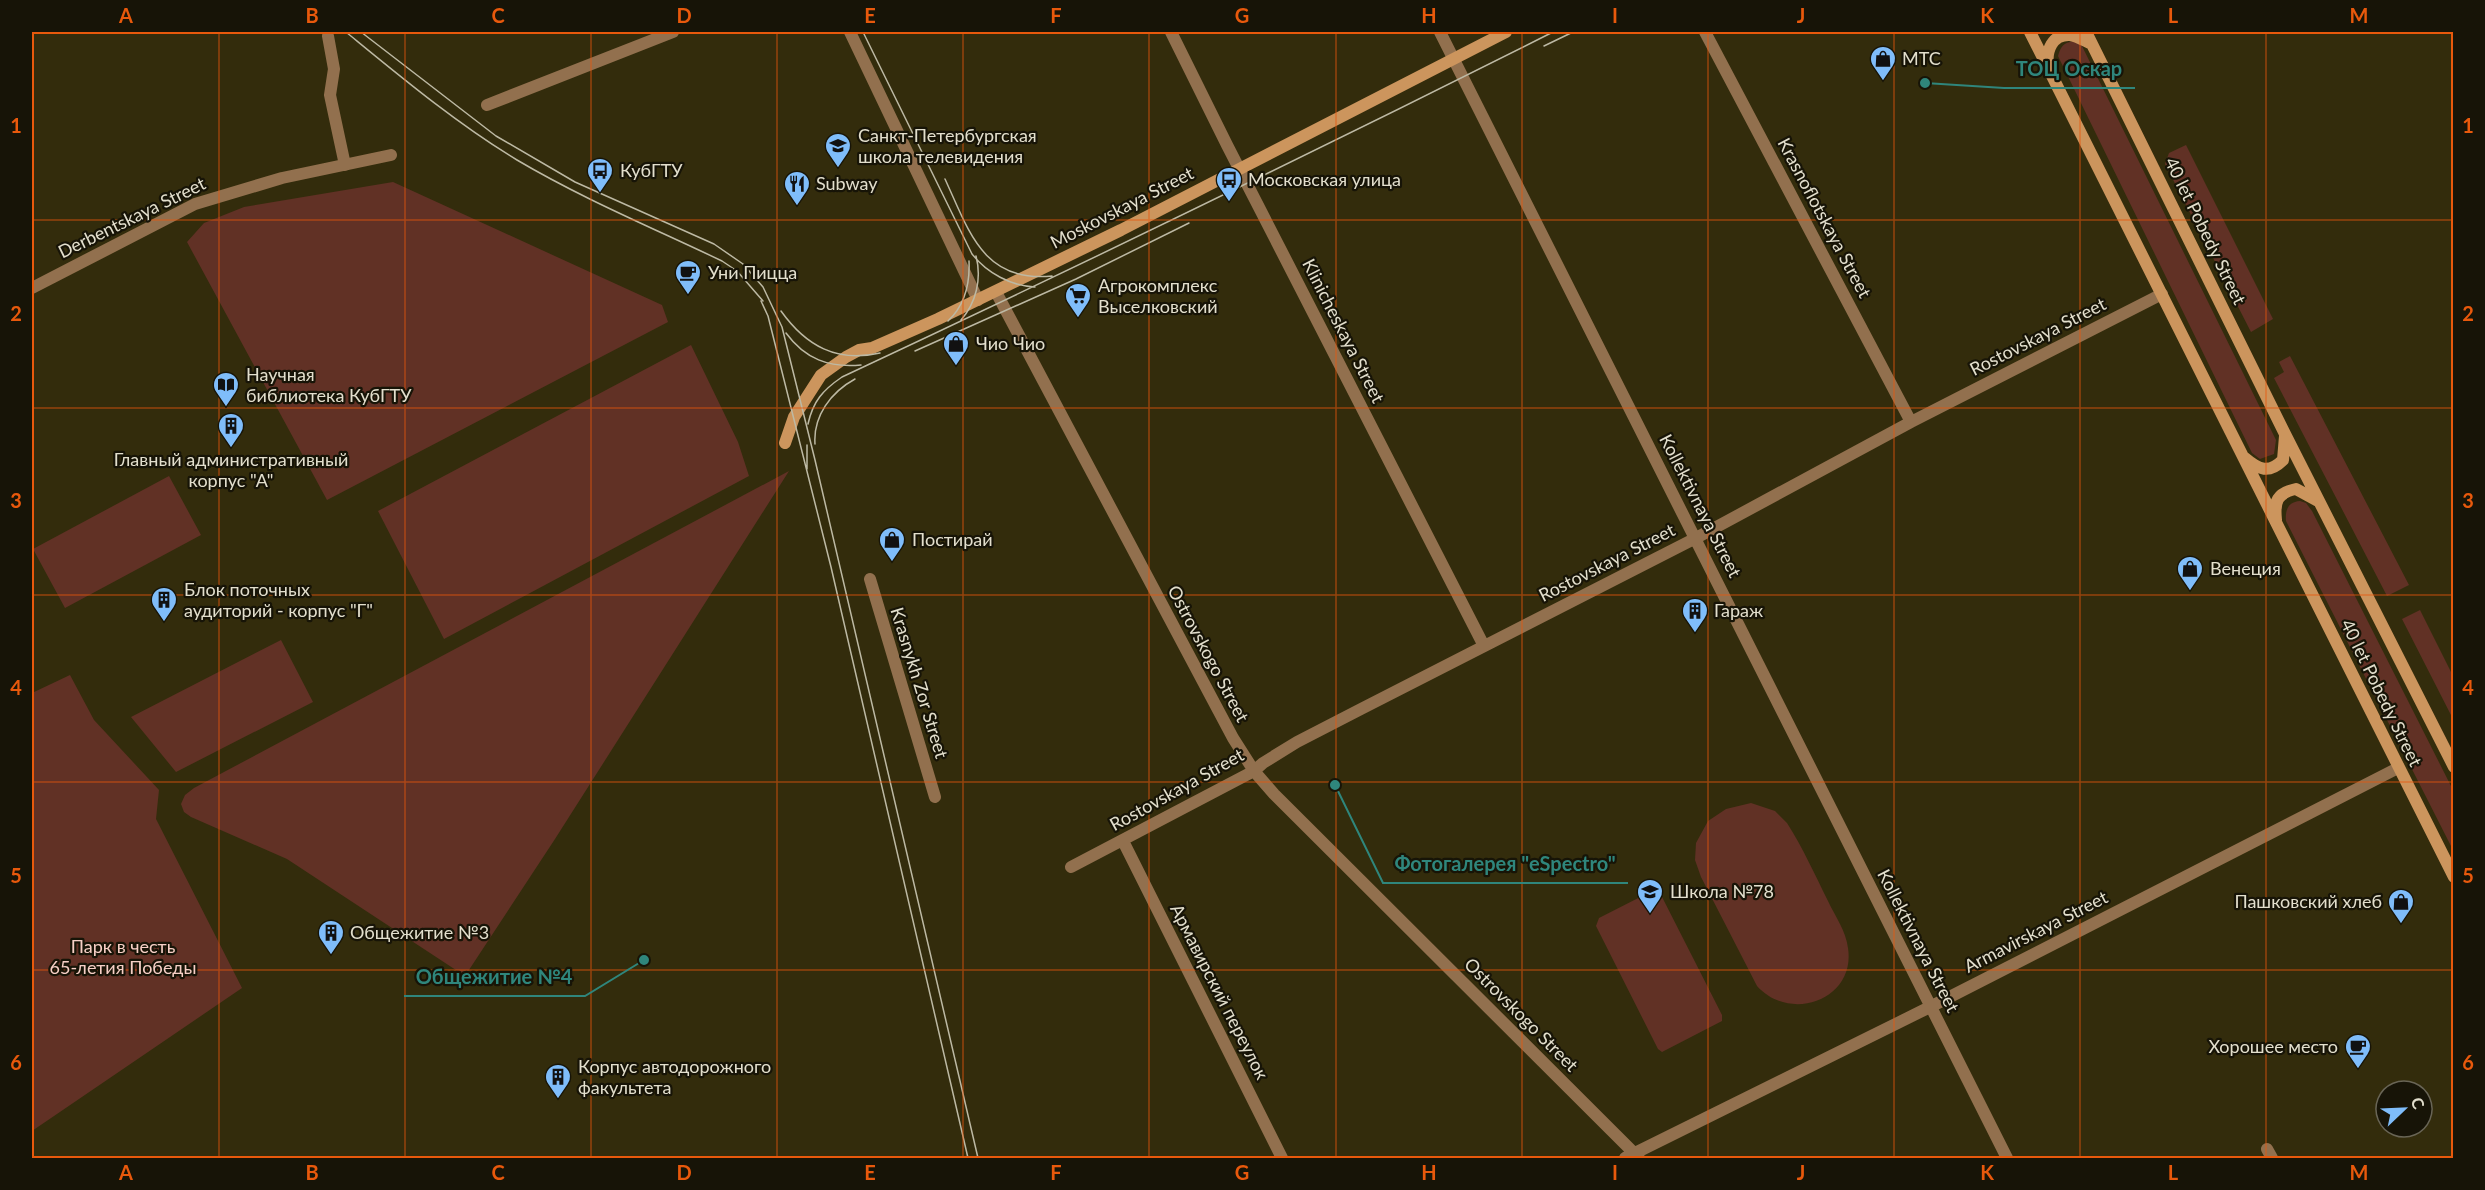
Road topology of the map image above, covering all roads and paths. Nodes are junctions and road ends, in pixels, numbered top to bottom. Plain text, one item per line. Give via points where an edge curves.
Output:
1 (673, 32) edge
2 (850, 32) edge
3 (1172, 32) edge
4 (1440, 32) edge
5 (1506, 32) edge
6 (1705, 32) edge
7 (2030, 32) edge
8 (2086, 32) edge
9 (328, 36) dead end
10 (2092, 44) junction
11 (1454, 58) junction
12 (2048, 66) junction
13 (488, 105) dead end
14 (391, 155) dead end
15 (345, 165) junction
16 (1239, 169) junction
17 (32, 288) edge
18 (996, 291) junction
19 (2162, 294) junction
20 (978, 300) junction
21 (1911, 422) junction
22 (2285, 434) junction
23 (785, 443) dead end
24 (2242, 455) junction
25 (2319, 501) junction
26 (2277, 523) junction
27 (1696, 538) junction
28 (870, 579) dead end
29 (1484, 646) junction
30 (2454, 767) edge
31 (2398, 768) junction
32 (1254, 771) junction
33 (934, 797) dead end
34 (1123, 841) junction
35 (1071, 867) dead end
36 (2454, 877) edge
37 (1930, 1007) junction
38 (1633, 1157) edge
39 (1282, 1158) edge
40 (2007, 1158) edge

1 - 13 street
2 - 20 street
3 - 16 street, Klinicheskaya Street
4 - 11 street, Kollektivnaya Street
5 - 11 main road, Moskovskaya Street
6 - 21 street, Krasnoflotskaya Street
7 - 12 main road, 40 let Pobedy Street
8 - 10 main road, 40 let Pobedy Street
9 - 15 street via 333,69 330,95
10 - 12 main road via 2071,35 2057,39 2048,51
10 - 22 main road, 40 let Pobedy Street
11 - 16 main road, Moskovskaya Street
11 - 27 street, Kollektivnaya Street
12 - 19 main road, 40 let Pobedy Street
14 - 15 street, Derbentskaya Street
15 - 17 street, Derbentskaya Street via 282,178 195,204
16 - 18 main road, Moskovskaya Street
16 - 29 street, Klinicheskaya Street
18 - 20 main road, Moskovskaya Street
18 - 32 street, Ostrovskogo Street
19 - 21 street, Rostovskaya Street
19 - 24 main road, 40 let Pobedy Street
20 - 23 main road, Moskovskaya Street via 872,348 859,350 834,365 821,375 794,417
21 - 27 street, Rostovskaya Street
22 - 24 main road via 2283,460 2276,467 2255,467
22 - 25 main road, 40 let Pobedy Street
24 - 26 main road, 40 let Pobedy Street
25 - 26 main road via 2296,489 2284,491 2275,508
25 - 30 main road, 40 let Pobedy Street
26 - 31 main road, 40 let Pobedy Street
27 - 29 street, Rostovskaya Street
27 - 37 street, Kollektivnaya Street
28 - 33 street, Krasnykh Zor Street
29 - 32 street, Rostovskaya Street via 1297,742
31 - 36 main road, 40 let Pobedy Street
31 - 37 street, Armavirskaya Street
32 - 34 street, Rostovskaya Street
32 - 38 street, Ostrovskogo Street
34 - 35 street, Rostovskaya Street
34 - 39 street, Армавирский переулок
37 - 38 street, Armavirskaya Street
37 - 40 street, Kollektivnaya Street

